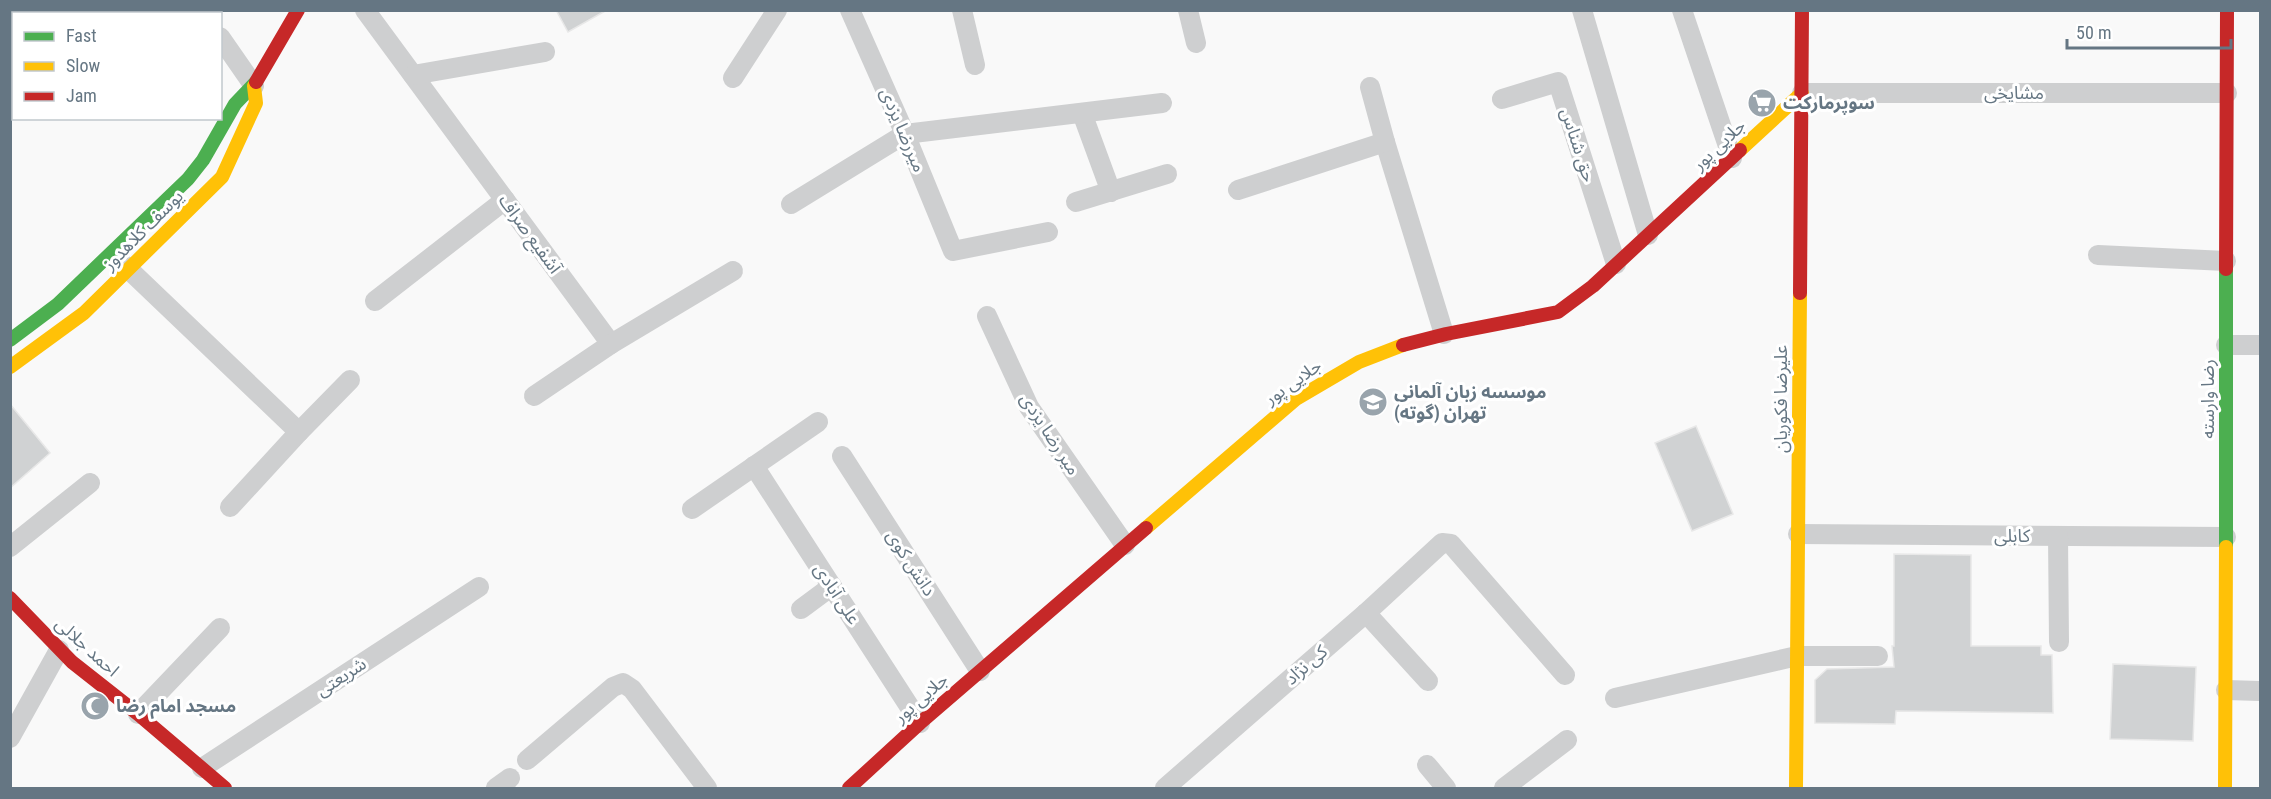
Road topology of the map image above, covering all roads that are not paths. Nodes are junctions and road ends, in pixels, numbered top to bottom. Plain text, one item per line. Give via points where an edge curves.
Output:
1 (298, 10) edge
2 (365, 10) edge
3 (777, 10) edge
4 (850, 10) edge
5 (962, 10) edge
6 (1188, 10) edge
7 (1582, 10) edge
8 (1682, 10) edge
9 (1802, 10) edge
10 (2227, 10) edge
11 (222, 40) edge
12 (1196, 43) dead end
13 (545, 52) dead end
14 (975, 65) dead end
15 (413, 75) junction
16 (733, 78) dead end
17 (254, 86) junction
18 (1370, 87) dead end
19 (1802, 93) junction
20 (2227, 93) junction
21 (1502, 99) dead end
22 (1162, 103) dead end
23 (1082, 113) junction
24 (905, 134) junction
25 (1385, 142) junction
26 (1732, 158) junction
27 (1167, 174) dead end
28 (1238, 190) dead end
29 (1111, 192) junction
30 (505, 200) junction
31 (1076, 202) dead end
32 (791, 204) dead end
33 (1048, 232) dead end
34 (1648, 235) junction
35 (110, 253) junction
36 (2098, 255) dead end
37 (2226, 261) junction
38 (1616, 264) junction
39 (130, 269) junction
40 (733, 271) dead end
41 (375, 301) dead end
42 (987, 316) dead end
43 (1444, 334) junction
44 (10, 340) edge
45 (611, 344) junction
46 (2226, 345) junction
47 (2260, 345) edge
48 (10, 367) edge
49 (350, 380) dead end
50 (534, 396) dead end
51 (818, 422) dead end
52 (299, 432) junction
53 (842, 456) dead end
54 (754, 466) junction
55 (90, 483) dead end
56 (230, 507) dead end
57 (692, 509) dead end
58 (1798, 534) junction
59 (2058, 536) junction
60 (2226, 537) junction
61 (1125, 545) junction
62 (10, 547) edge
63 (832, 586) junction
64 (479, 587) dead end
65 (10, 598) edge
66 (801, 609) dead end
67 (1366, 613) junction
68 (219, 627) dead end
69 (2059, 642) dead end
70 (59, 650) junction
71 (1797, 656) junction
72 (1878, 656) dead end
73 (980, 671) junction
74 (1565, 675) dead end
75 (1428, 681) dead end
76 (2226, 690) junction
77 (2260, 691) edge
78 (1616, 698) dead end
79 (138, 714) junction
80 (920, 723) junction
81 (10, 738) edge
82 (1567, 740) dead end
83 (527, 760) dead end
84 (1427, 765) dead end
85 (202, 768) junction
86 (697, 785) edge
87 (225, 789) edge
88 (849, 789) edge
89 (1165, 789) edge
90 (1446, 789) edge
91 (1504, 789) edge
92 (1796, 789) edge
93 (2225, 789) edge

1 - 17 street, یوسف کلاهدوز
2 - 15 street, آشفیع صراف
3 - 16 street
4 - 24 street, میررضا یزدی
5 - 14 street
6 - 12 street
7 - 34 street
8 - 26 street
9 - 19 street, علیرضا فکوریان
10 - 20 street, رضا وارسته
11 - 17 street
13 - 15 street
15 - 30 street, آشفیع صراف
17 - 35 street, یوسف کلاهدوز via 234,104 196,171
17 - 39 street, یوسف کلاهدوز via 256,103 222,177
18 - 25 street
19 - 20 street, مشایخی
19 - 26 street, جلایی پور
19 - 58 street, علیرضا فکوریان
20 - 37 street, رضا وارسته
21 - 38 street, حق شناس via 1558,82
22 - 23 street
23 - 24 street
23 - 29 street
24 - 32 street
24 - 33 street, میررضا یزدی via 953,251
25 - 28 street
25 - 43 street
26 - 34 street, جلایی پور
27 - 29 street
29 - 31 street
30 - 41 street
30 - 45 street, آشفیع صراف
34 - 38 street, جلایی پور
35 - 39 street
35 - 44 street, یوسف کلاهدوز via 41,318
36 - 37 street
37 - 46 street, رضا وارسته
38 - 43 street, جلایی پور via 1586,295 1558,312
39 - 48 street, یوسف کلاهدوز via 84,313
39 - 52 street
40 - 45 street
42 - 61 street, میر رضا یزدی via 1029,407
43 - 61 street, جلایی پور via 1380,352 1336,373 1296,399
45 - 50 street
46 - 47 street
46 - 60 street, رضا وارسته
49 - 52 street
51 - 54 street
52 - 56 street
53 - 73 street, دانش کوی
54 - 57 street
54 - 63 street, علی آبادی
55 - 62 street
58 - 59 street, کابلی
58 - 71 street, علیرضا فکوریان
59 - 60 street, کابلی
59 - 69 street
60 - 76 street, رضا وارسته
61 - 73 street, جلایی پور
63 - 66 street
63 - 80 street, علی آبادی
64 - 85 street, شریعتی
65 - 70 street, احمد جلالی
67 - 74 street, کی نژاد via 1447,542
67 - 75 street
67 - 89 street, کی نژاد
68 - 79 street
70 - 79 street, احمد جلالی
70 - 81 street
71 - 72 street
71 - 78 street
71 - 92 street, علیرضا فکوریان
73 - 80 street, جلایی پور
76 - 77 street
76 - 93 street, رضا وارسته
79 - 85 street, احمد جلالی
80 - 88 street, جلایی پور
82 - 91 street
83 - 86 street via 613,687 623,683 632,689
84 - 90 street
85 - 87 street, احمد جلالی

